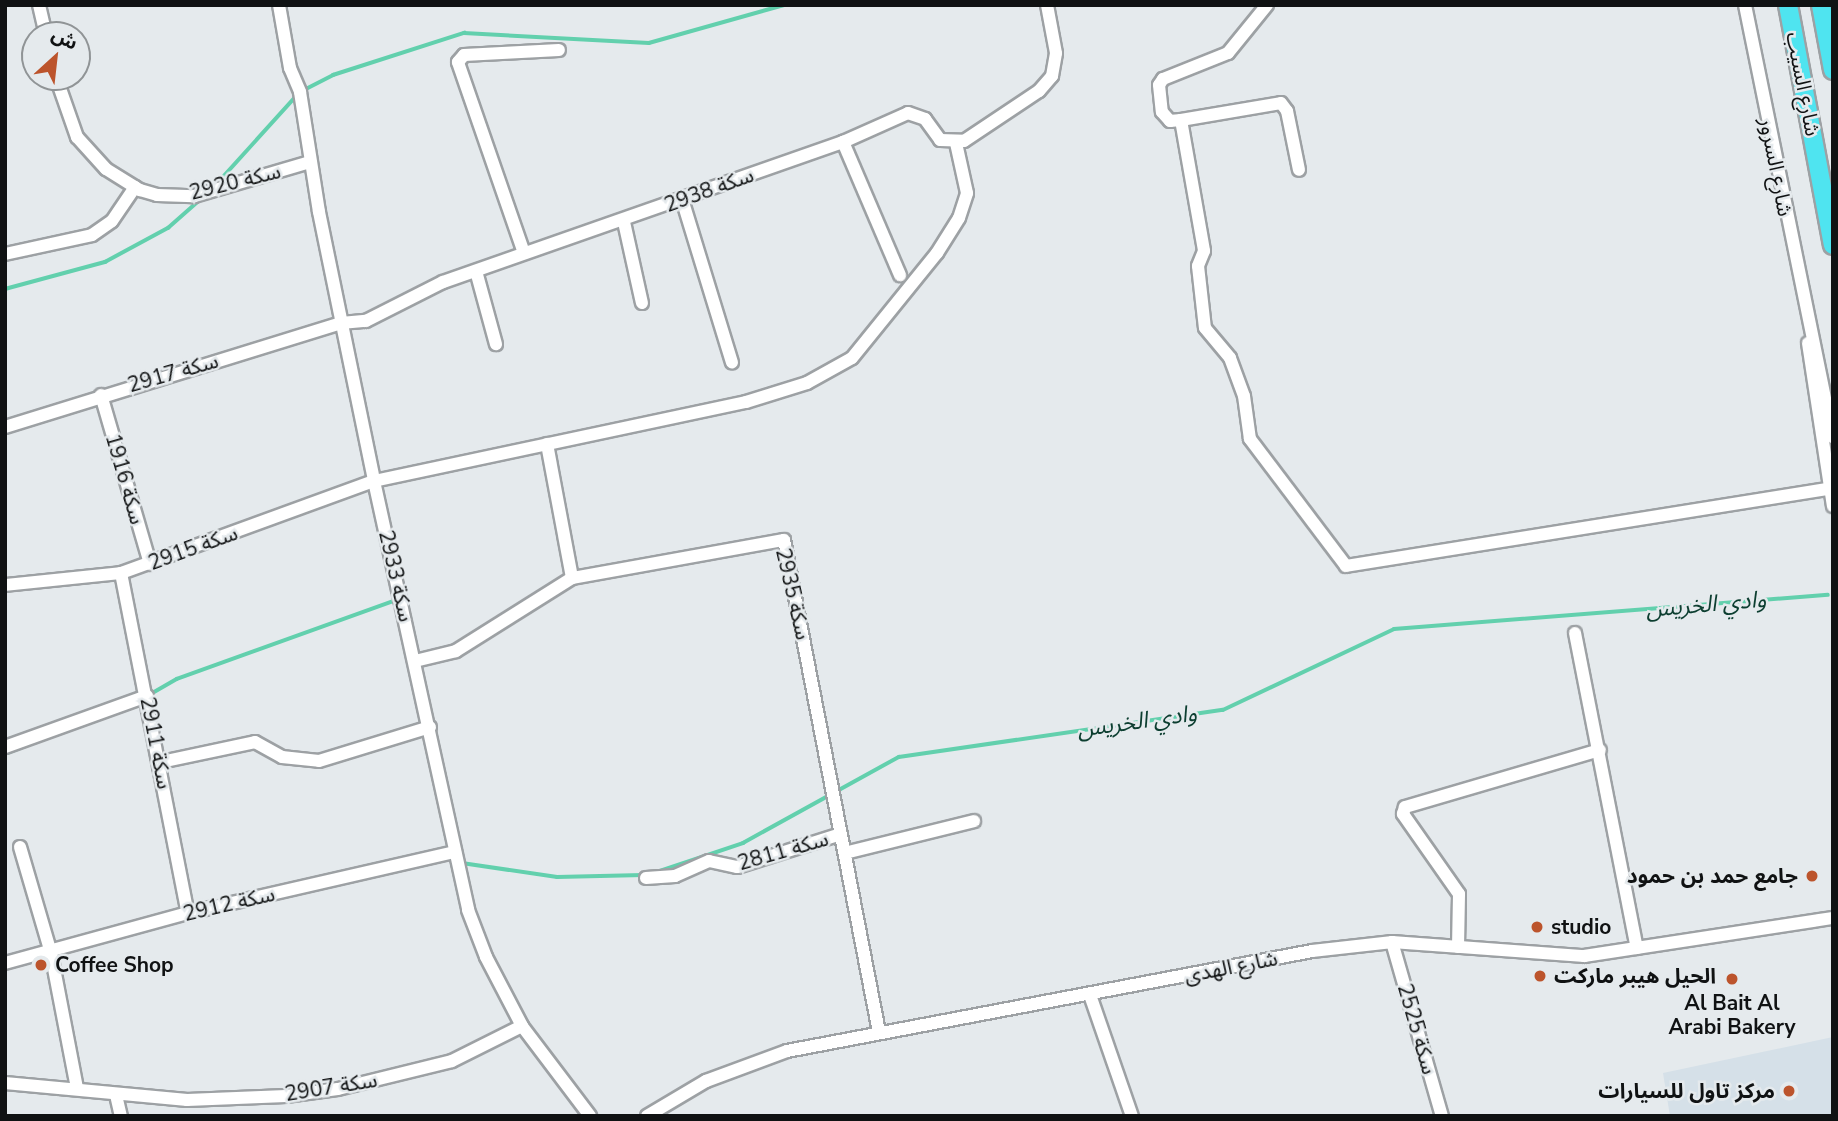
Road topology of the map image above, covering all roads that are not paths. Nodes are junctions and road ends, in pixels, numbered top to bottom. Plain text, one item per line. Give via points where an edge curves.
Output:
1 (279, 5) edge
2 (1048, 5) edge
3 (1267, 5) edge
4 (1745, 5) edge
5 (1788, 5) edge
6 (1821, 5) edge
7 (559, 50) dead end
8 (1833, 71) edge
9 (61, 91) edge
10 (1181, 120) junction
11 (843, 142) junction
12 (956, 143) junction
13 (310, 162) junction
14 (1299, 170) dead end
15 (135, 187) junction
16 (682, 200) junction
17 (624, 222) junction
18 (1833, 245) edge
19 (524, 253) junction
20 (5, 254) edge
21 (476, 271) junction
22 (900, 275) dead end
23 (642, 303) dead end
24 (341, 323) junction
25 (1807, 329) junction
26 (496, 344) dead end
27 (732, 363) dead end
28 (101, 394) junction
29 (5, 427) edge
30 (1833, 437) edge
31 (547, 444) junction
32 (374, 481) junction
33 (1829, 489) junction
34 (1833, 506) edge
35 (150, 564) junction
36 (121, 573) junction
37 (572, 578) junction
38 (5, 585) edge
39 (1575, 633) dead end
40 (415, 661) junction
41 (147, 696) junction
42 (430, 727) junction
43 (5, 747) edge
44 (1600, 750) junction
45 (160, 762) junction
46 (974, 821) dead end
47 (841, 834) junction
48 (20, 847) dead end
49 (455, 852) junction
50 (845, 853) junction
51 (646, 878) dead end
52 (188, 913) junction
53 (1833, 918) edge
54 (1392, 942) junction
55 (1458, 947) junction
56 (1637, 948) junction
57 (51, 953) junction
58 (5, 963) edge
59 (1090, 995) junction
60 (522, 1026) junction
61 (879, 1032) junction
62 (5, 1083) edge
63 (76, 1088) junction
64 (116, 1095) junction
65 (121, 1116) edge
66 (590, 1116) edge
67 (647, 1116) edge
68 (1132, 1116) edge
69 (1442, 1116) edge

1 - 13 street, سكة 2933 via 290,68 300,92
2 - 12 street via 1056,53 1052,76 1039,92
3 - 10 street via 1228,53 1163,79 1159,85 1162,112 1171,121
4 - 25 street, شارع السرور
5 - 18 highway, شارع السيب
6 - 8 highway, شارع السيب
7 - 19 street via 464,55 458,62
9 - 15 street, سكة 2920 via 77,137 106,169
10 - 14 street via 1281,103 1287,111
10 - 33 street via 1204,251 1198,266 1205,328 1230,358 1244,396 1250,439 1346,566
11 - 12 street, سكة 2938 via 908,113 925,119 940,140
11 - 16 street, سكة 2938
11 - 22 street
12 - 31 street, سكة 2915 via 967,193 959,218 937,253 852,358 807,383 746,402
13 - 15 street, سكة 2920 via 194,196 157,195
13 - 24 street, سكة 2933
15 - 20 street via 112,220 92,235
16 - 17 street, سكة 2938
16 - 27 street
17 - 19 street, سكة 2938
17 - 23 street
19 - 21 street, سكة 2938
21 - 24 street, سكة 2938 via 366,321
21 - 26 street
24 - 28 street, سكة 2917
24 - 32 street, سكة 2933
25 - 30 street, شارع السرور
25 - 33 street, شارع السرور
28 - 29 street, سكة 2917
28 - 35 street, سكة 1916
31 - 32 street, سكة 2915
31 - 37 street
32 - 35 street, سكة 2915
32 - 40 street, سكة 2933
33 - 34 street, شارع السرور
35 - 36 street, سكة 2915
36 - 38 street, سكة 2915
36 - 41 street, سكة 2911
37 - 40 street, سكة 2935 via 456,652
37 - 47 street, سكة 2935 via 784,540
39 - 44 street
40 - 42 street, سكة 2933
41 - 43 street
41 - 45 street, سكة 2911
42 - 45 street via 319,761 282,757 255,742
42 - 49 street, سكة 2933
44 - 55 street via 1405,807 1403,814 1459,894
44 - 56 street
45 - 52 street, سكة 2911
46 - 50 street
47 - 50 street, سكة 2935
47 - 51 street, سكة 2811 via 737,867 709,861 674,876
48 - 57 street
49 - 52 street, سكة 2912
49 - 60 street, سكة 2933 via 486,957
50 - 61 street, سكة 2935
52 - 57 street, سكة 2912
53 - 56 street, شارع الهدى
54 - 55 street, شارع الهدى
54 - 59 street, شارع الهدى via 1312,951
54 - 69 street, سكة 2525
55 - 56 street, شارع الهدى via 1584,956
57 - 58 street, سكة 2912
57 - 63 street
59 - 61 street, شارع الهدى
59 - 68 street
60 - 64 street, سكة 2907 via 452,1062 338,1089 222,1100
60 - 66 street, سكة 2933
61 - 67 street, شارع الهدى via 748,1064
62 - 63 street, سكة 2907
63 - 64 street, سكة 2907
64 - 65 street

